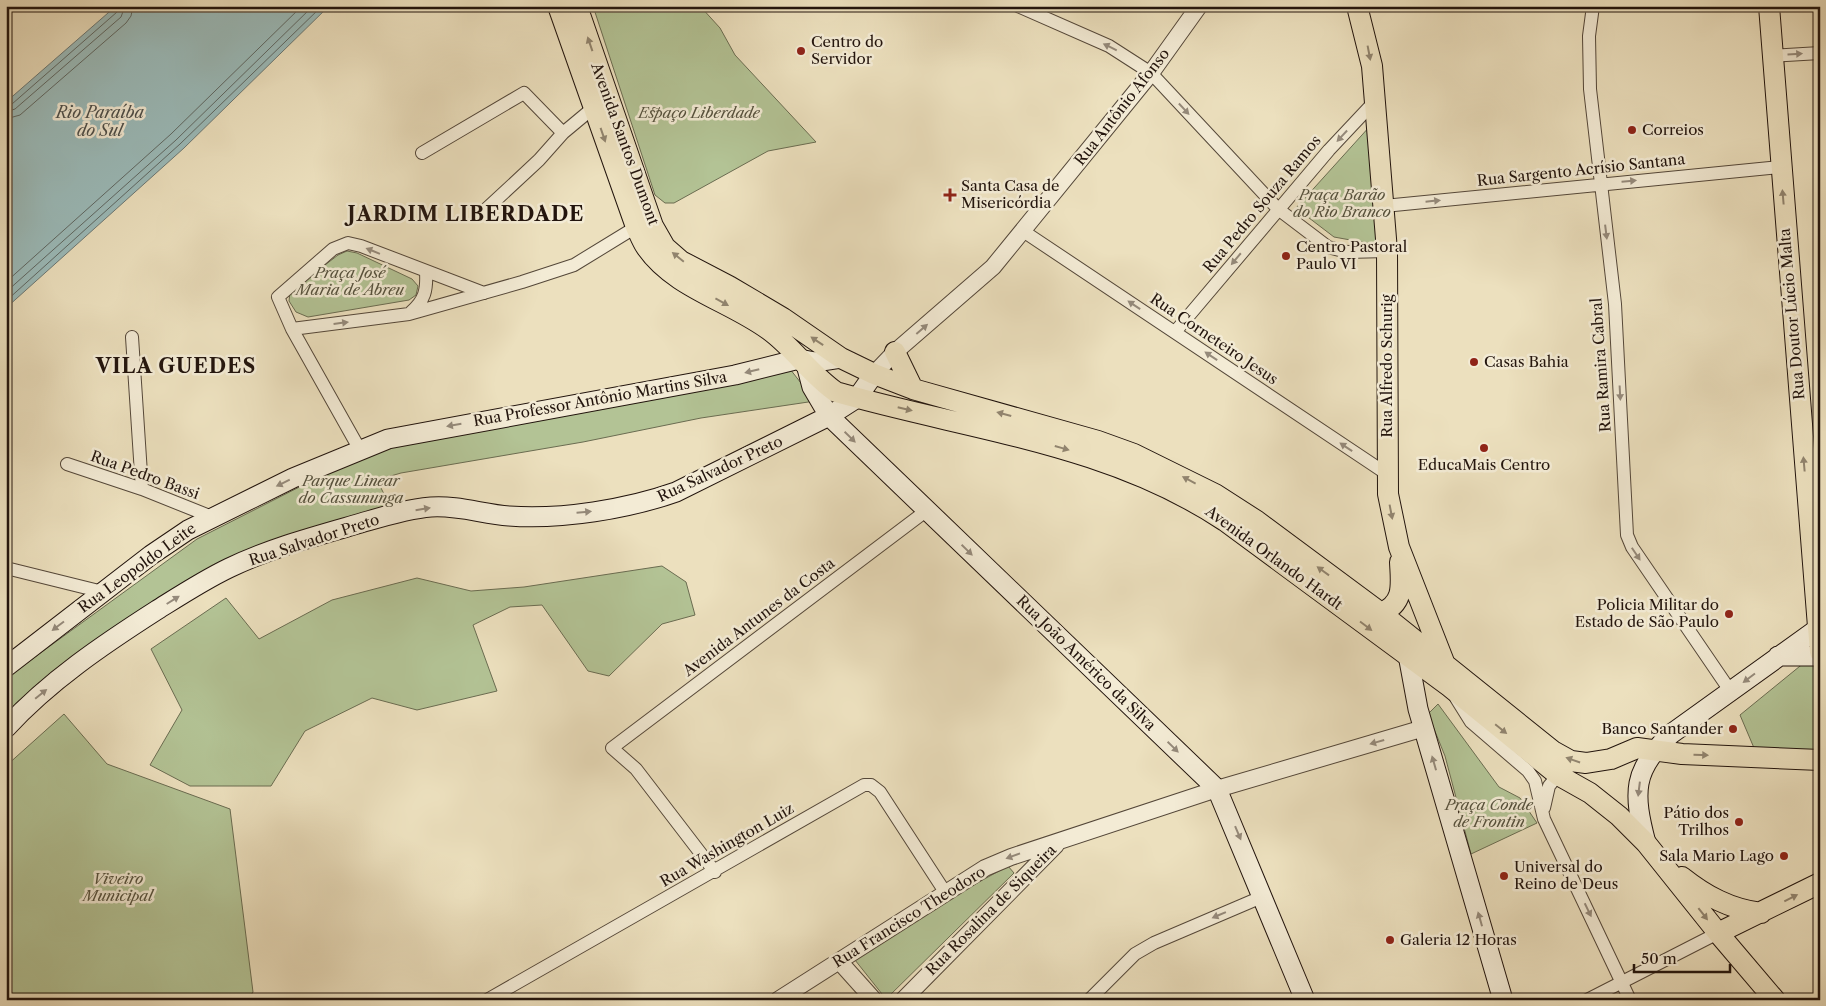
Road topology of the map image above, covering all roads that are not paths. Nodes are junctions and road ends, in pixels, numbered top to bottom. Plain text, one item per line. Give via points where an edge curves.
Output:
1 (558, 6) edge
2 (577, 6) edge
3 (1018, 6) edge
4 (1199, 6) edge
5 (1357, 6) edge
6 (1593, 6) edge
7 (1766, 7) edge
8 (1820, 53) edge
9 (1771, 56) junction
10 (1150, 73) junction
11 (1376, 100) junction
12 (593, 108) junction
13 (563, 133) junction
14 (422, 153) dead end
15 (1780, 167) junction
16 (1600, 183) junction
17 (1384, 206) junction
18 (1278, 209) junction
19 (482, 214) dead end
20 (636, 227) junction
21 (1023, 231) junction
22 (1387, 251) junction
23 (426, 272) junction
24 (484, 293) junction
25 (409, 314) junction
26 (292, 329) junction
27 (1175, 332) junction
28 (132, 337) dead end
29 (895, 352) junction
30 (841, 358) junction
31 (803, 363) junction
32 (874, 374) junction
33 (912, 389) junction
34 (857, 398) junction
35 (829, 416) junction
36 (360, 450) junction
37 (67, 464) dead end
38 (1387, 474) junction
39 (142, 489) junction
40 (926, 511) junction
41 (212, 517) junction
42 (1399, 547) junction
43 (6, 568) edge
44 (103, 592) junction
45 (1381, 613) junction
46 (1405, 631) junction
47 (1819, 643) edge
48 (1778, 656) junction
49 (1407, 657) junction
50 (1445, 663) junction
51 (6, 667) edge
52 (1450, 687) junction
53 (1731, 692) junction
54 (6, 728) edge
55 (1424, 728) junction
56 (1653, 750) junction
57 (1820, 760) edge
58 (1558, 775) junction
59 (1217, 789) junction
60 (1544, 819) junction
61 (1059, 841) junction
62 (1646, 842) junction
63 (1662, 862) junction
64 (714, 872) junction
65 (1820, 883) edge
66 (945, 892) junction
67 (1264, 896) junction
68 (1761, 913) junction
69 (1718, 933) junction
70 (840, 961) junction
71 (1622, 982) junction
72 (487, 1000) edge
73 (778, 1000) edge
74 (874, 1000) edge
75 (903, 1000) edge
76 (1089, 1000) edge
77 (1305, 1000) edge
78 (1503, 1000) edge
79 (1587, 1000) edge
80 (1630, 1000) edge
81 (1774, 1000) edge

1 - 12 main road, Avenida Santos Dumont
30 -> 2 main road, Avenida Santos Dumont via 783,318 682,261 665,247 640,194
10 -> 3 street via 1109,46
4 - 10 street, Rua Antônio Afonso
5 -> 11 main road, Rua Alfredo Schurig via 1366,35
6 - 16 street, Rua Ramira Cabral via 1589,60
7 - 9 main road, Rua Doutor Lúcio Malta
9 -> 8 street
9 - 15 main road, Rua Doutor Lúcio Malta
10 -> 18 street
10 - 21 street, Rua Antônio Afonso
11 - 17 main road, Rua Alfredo Schurig
11 -> 18 street, Rua Pedro Souza Ramos
12 - 13 street
12 -> 20 main road, Avenida Santos Dumont
13 - 14 street via 524,94
13 - 19 street via 540,160
16 -> 15 street, Rua Sargento Acrísio Santana
47 -> 15 main road, Rua Doutor Lúcio Malta
17 -> 16 street, Rua Sargento Acrísio Santana
16 -> 53 street, Rua Ramira Cabral via 1615,304 1629,541
17 - 22 main road, Rua Alfredo Schurig
18 - 22 street via 1328,247 1347,252
18 -> 27 street, Rua Pedro Souza Ramos
20 - 24 street via 574,265
20 -> 31 main road, Avenida Santos Dumont via 646,247 660,263 687,283 768,329
27 -> 21 street, Rua Corneteiro Jesus
29 -> 21 street, Rua Antônio Afonso via 993,267
22 - 38 main road, Rua Alfredo Schurig
23 - 24 street
23 - 25 street via 427,291 421,304
23 -> 26 street via 361,246 348,243 333,249 278,297
24 - 25 street
26 -> 25 street
26 - 36 street
38 -> 27 street, Rua Corneteiro Jesus
28 - 39 street
29 - 32 street, Rua Antônio Afonso
29 - 33 main road
30 - 31 main road, Rua Professor Antônio Martins Silva
30 - 32 main road, Avenida Santos Dumont
31 - 34 main road, Avenida Orlando Hardt via 836,392
31 - 35 main road, Rua João Américo da Silva
31 -> 36 main road, Rua Professor Antônio Martins Silva via 415,433
32 - 33 main road, Avenida Orlando Hardt
32 - 34 main road
45 -> 33 main road, Avenida Orlando Hardt via 1258,521 1168,469 1098,441
34 - 35 main road, Rua Salvador Preto
34 -> 49 main road, Avenida Orlando Hardt via 1094,457 1160,485 1205,507
35 -> 40 main road, Rua João Américo da Silva
54 -> 35 main road, Rua Salvador Preto via 34,700 119,634 231,567 299,541 429,507 453,507 519,517 625,508 676,492
36 -> 41 main road, Rua Leopoldo Leite
37 - 39 street, Rua Pedro Bassi
38 -> 42 main road, Rua Alfredo Schurig
39 - 41 street, Rua Pedro Bassi
40 -> 59 main road, Rua João Américo da Silva
40 - 64 street, Avenida Antunes da Costa via 612,748 636,769
41 - 44 main road, Rua Leopoldo Leite via 151,555
42 - 45 main road via 1401,588 1391,608
42 - 50 main road, Rua Alfredo Schurig
43 - 44 street
44 -> 51 main road, Rua Leopoldo Leite
45 - 46 main road, Avenida Orlando Hardt
46 - 49 main road
46 - 50 main road, Avenida Orlando Hardt
47 - 48 main road
47 - 48 main road
48 -> 53 main road
49 - 52 main road, Avenida Orlando Hardt
49 - 55 main road
50 - 52 main road, Rua Alfredo Schurig
56 -> 50 main road, Avenida Orlando Hardt via 1636,748 1598,762 1571,760 1554,751
52 -> 58 main road, Avenida Orlando Hardt
52 - 60 street via 1471,722 1528,771 1535,781
53 - 56 main road
55 -> 59 street, Rua Francisco Theodoro
78 -> 55 main road
56 -> 57 main road, Avenida Orlando Hardt
56 -> 62 main road via 1642,769 1638,791 1638,812
58 - 60 street via 1549,786 1544,802
58 - 62 main road, Avenida Orlando Hardt via 1604,802
59 - 61 street, Rua Francisco Theodoro
59 -> 67 main road, Rua João Américo da Silva
60 -> 71 street
61 -> 66 street, Rua Francisco Theodoro via 985,868
61 - 75 street, Rua Rosalina de Siqueira
62 - 63 main road, Avenida Orlando Hardt
63 - 68 main road via 1690,884 1724,904
63 -> 69 main road
64 - 66 street, Rua Washington Luiz via 857,788 871,785 880,792
64 - 72 street, Rua Washington Luiz
68 -> 65 main road
66 - 70 street, Rua Francisco Theodoro
67 -> 76 street via 1135,954
67 - 77 main road, Rua João Américo da Silva
68 - 69 main road
69 - 71 street
69 - 81 main road
70 - 73 street, Rua Francisco Theodoro
70 - 74 street
71 - 79 street
71 - 80 street

